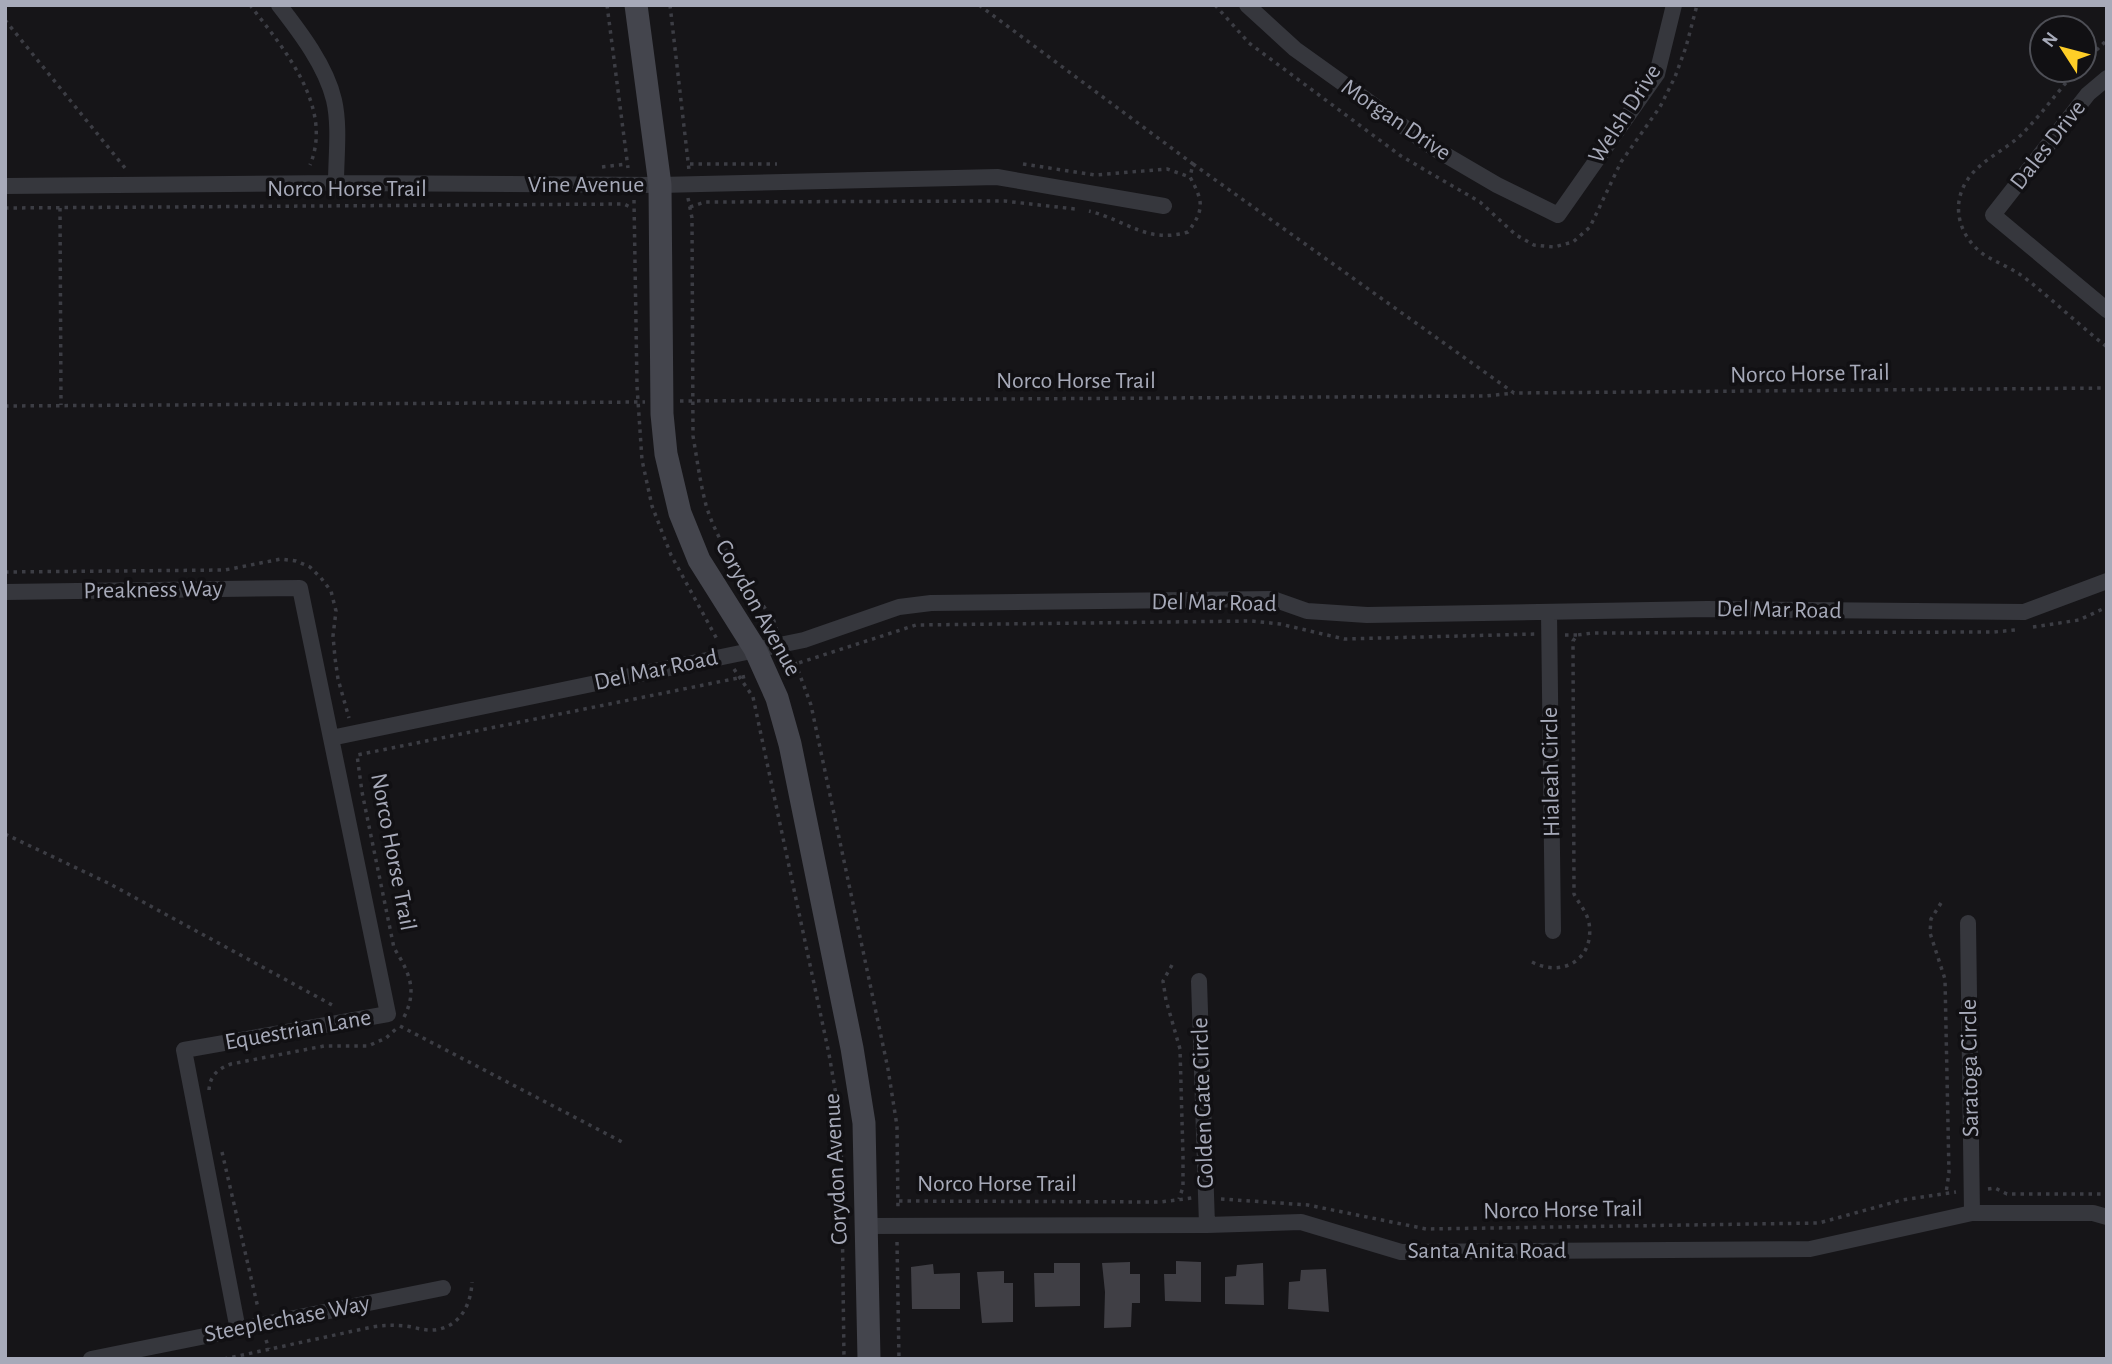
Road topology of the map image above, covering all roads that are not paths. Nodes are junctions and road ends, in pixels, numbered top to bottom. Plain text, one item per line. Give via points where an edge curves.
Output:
1 (279, 5) edge
2 (636, 5) edge
3 (1247, 5) edge
4 (1674, 5) edge
5 (2107, 78) edge
6 (336, 183) junction
7 (660, 185) junction
8 (5, 186) edge
9 (1164, 206) dead end
10 (1558, 215) joint
11 (2107, 310) edge
12 (2107, 581) edge
13 (300, 588) joint
14 (5, 593) edge
15 (1549, 613) junction
16 (755, 649) junction
17 (331, 738) junction
18 (1968, 923) dead end
19 (1553, 931) dead end
20 (1199, 981) dead end
21 (1972, 1213) junction
22 (2107, 1217) edge
23 (867, 1226) junction
24 (1207, 1226) junction
25 (443, 1288) dead end
26 (238, 1330) junction
27 (91, 1359) edge
28 (869, 1359) edge

1 - 6 street via 321,70 334,100
2 - 7 main road, Corydon Avenue
3 - 10 street, Morgan Drive via 1295,49 1432,147
4 - 10 street, Welsh Drive via 1657,74
5 - 11 street, Dales Drive via 2088,94 1993,215
6 - 7 street, Vine Avenue
6 - 8 street, Vine Avenue
7 - 9 street, Vine Avenue via 997,177
7 - 16 main road, Corydon Avenue via 666,454 680,513 699,560
12 - 15 street, Del Mar Road via 2024,612 1707,609
13 - 14 street, Preakness Way
13 - 17 street, Equestrian Lane
15 - 16 street, Del Mar Road via 1367,615 1307,611 1273,599 931,603 899,607 804,640
15 - 19 street, Hialeah Circle
16 - 17 street, Del Mar Road
16 - 23 main road, Corydon Avenue via 777,698 790,744 852,1048 864,1123
17 - 26 street, Equestrian Lane via 388,1014 184,1050
18 - 21 street, Saratoga Circle
20 - 24 street, Golden Gate Circle
21 - 22 street, Santa Anita Road via 2093,1213
21 - 24 street, Santa Anita Road via 1810,1249 1401,1252 1301,1222
23 - 24 street, Santa Anita Road
23 - 28 main road, Corydon Avenue
25 - 26 street, Steeplechase Way
26 - 27 street, Steeplechase Way

